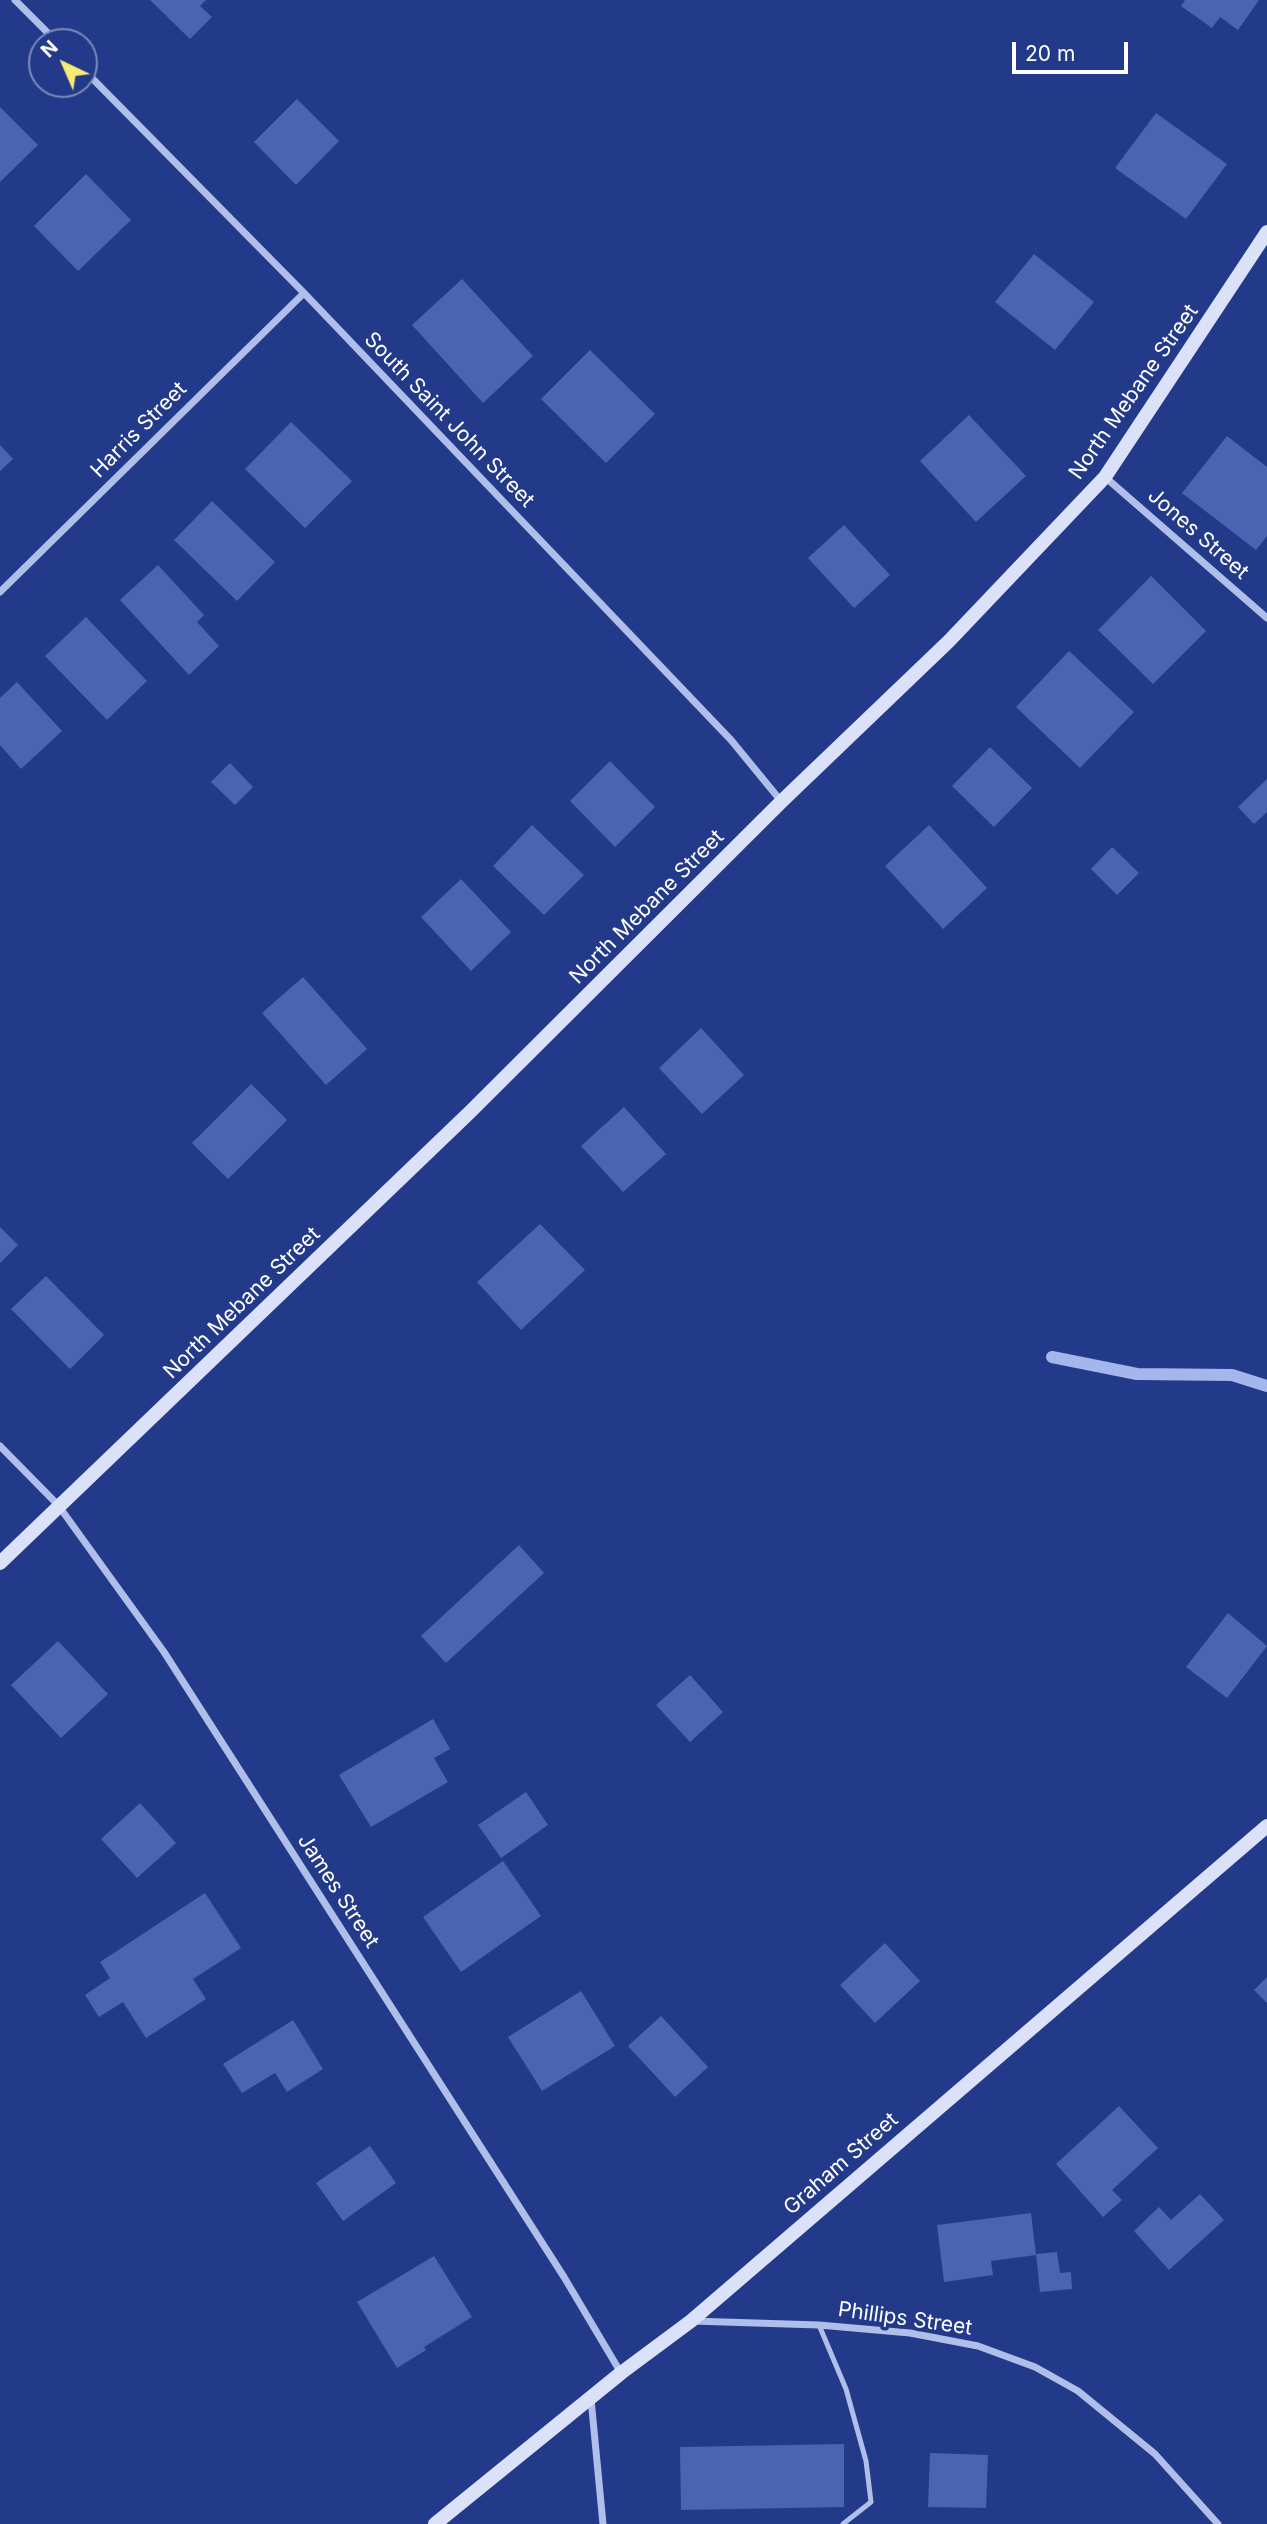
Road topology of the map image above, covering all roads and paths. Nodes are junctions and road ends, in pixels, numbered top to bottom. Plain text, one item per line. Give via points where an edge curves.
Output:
1 (15, 0) edge
2 (43, 28) edge
3 (98, 84) edge
4 (1267, 232) edge
5 (303, 293) junction
6 (1105, 477) junction
7 (0, 592) edge
8 (1267, 618) edge
9 (782, 802) junction
10 (0, 1446) edge
11 (58, 1505) junction
12 (0, 1563) edge
13 (1267, 1826) edge
14 (691, 2321) junction
15 (819, 2325) junction
16 (621, 2373) junction
17 (592, 2399) junction
18 (1215, 2522) edge
19 (435, 2524) edge
20 (603, 2524) edge
21 (843, 2524) edge

1 - 2 street
3 - 5 street, South Saint John Street
4 - 6 street, North Mebane Street
5 - 7 street, Harris Street
5 - 9 street, South Saint John Street via 731,740
6 - 8 street, Jones Street
6 - 9 street, North Mebane Street via 949,641
9 - 11 street, North Mebane Street via 451,1131
10 - 11 street, James Street
11 - 12 street, North Mebane Street
11 - 16 street, James Street via 164,1652
13 - 14 street, Graham Street
14 - 15 street, Phillips Street
14 - 16 street, Graham Street
15 - 18 street, Phillips Street via 964,2343 1035,2367 1078,2391 1155,2454
15 - 21 lane via 846,2389 866,2461 871,2502
16 - 17 street, Graham Street
17 - 19 street, Graham Street
17 - 20 street

